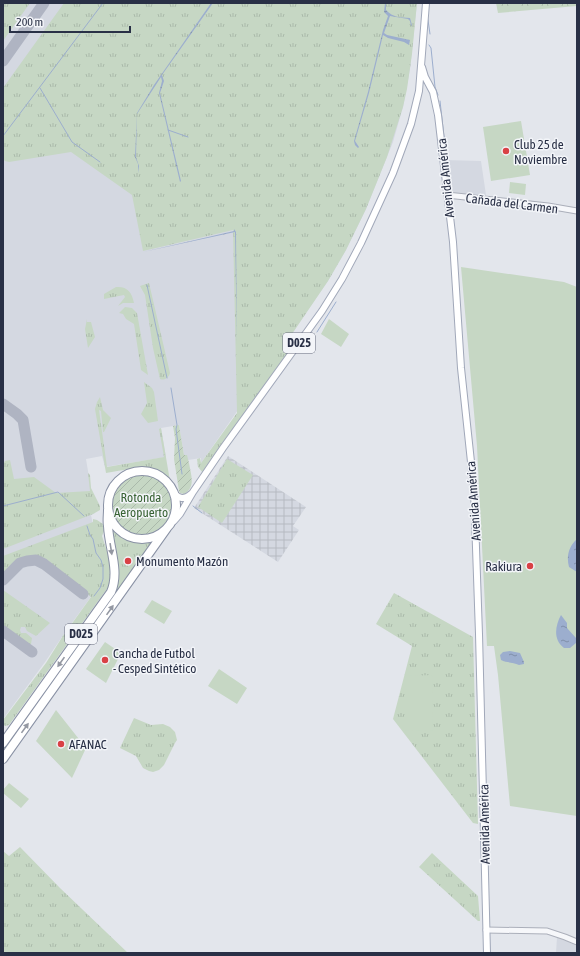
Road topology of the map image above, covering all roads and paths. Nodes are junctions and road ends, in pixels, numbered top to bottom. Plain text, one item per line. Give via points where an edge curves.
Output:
1 (426, 3) edge
2 (422, 67) junction
3 (420, 80) junction
4 (435, 98) junction
5 (446, 195) junction
6 (577, 211) edge
7 (193, 492) junction
8 (174, 493) junction
9 (108, 510) junction
10 (168, 526) junction
11 (3, 743) edge
12 (3, 759) edge
13 (486, 930) junction
14 (577, 942) edge
15 (487, 953) edge

1 - 2 main road, D025
2 - 3 main road, D025
2 - 4 main road, Avenida América
3 - 4 main road
3 - 7 main road, D025 via 406,139 369,226 342,279
4 - 5 main road, Avenida América
5 - 6 street, Cañada del Carmen
5 - 13 main road, Avenida América via 453,242 461,368 474,498
7 - 8 main road via 187,498
7 - 10 main road, D025 via 180,514
8 - 9 highway, D025 via 157,475 133,472 114,484 108,498
8 - 10 highway, D025 via 176,509
9 - 10 highway, D025 via 116,526 130,536 148,538
9 -> 11 highway, D025 via 115,573 111,592
12 -> 10 highway, D025
13 - 14 street via 547,931
13 - 15 main road, Avenida América

